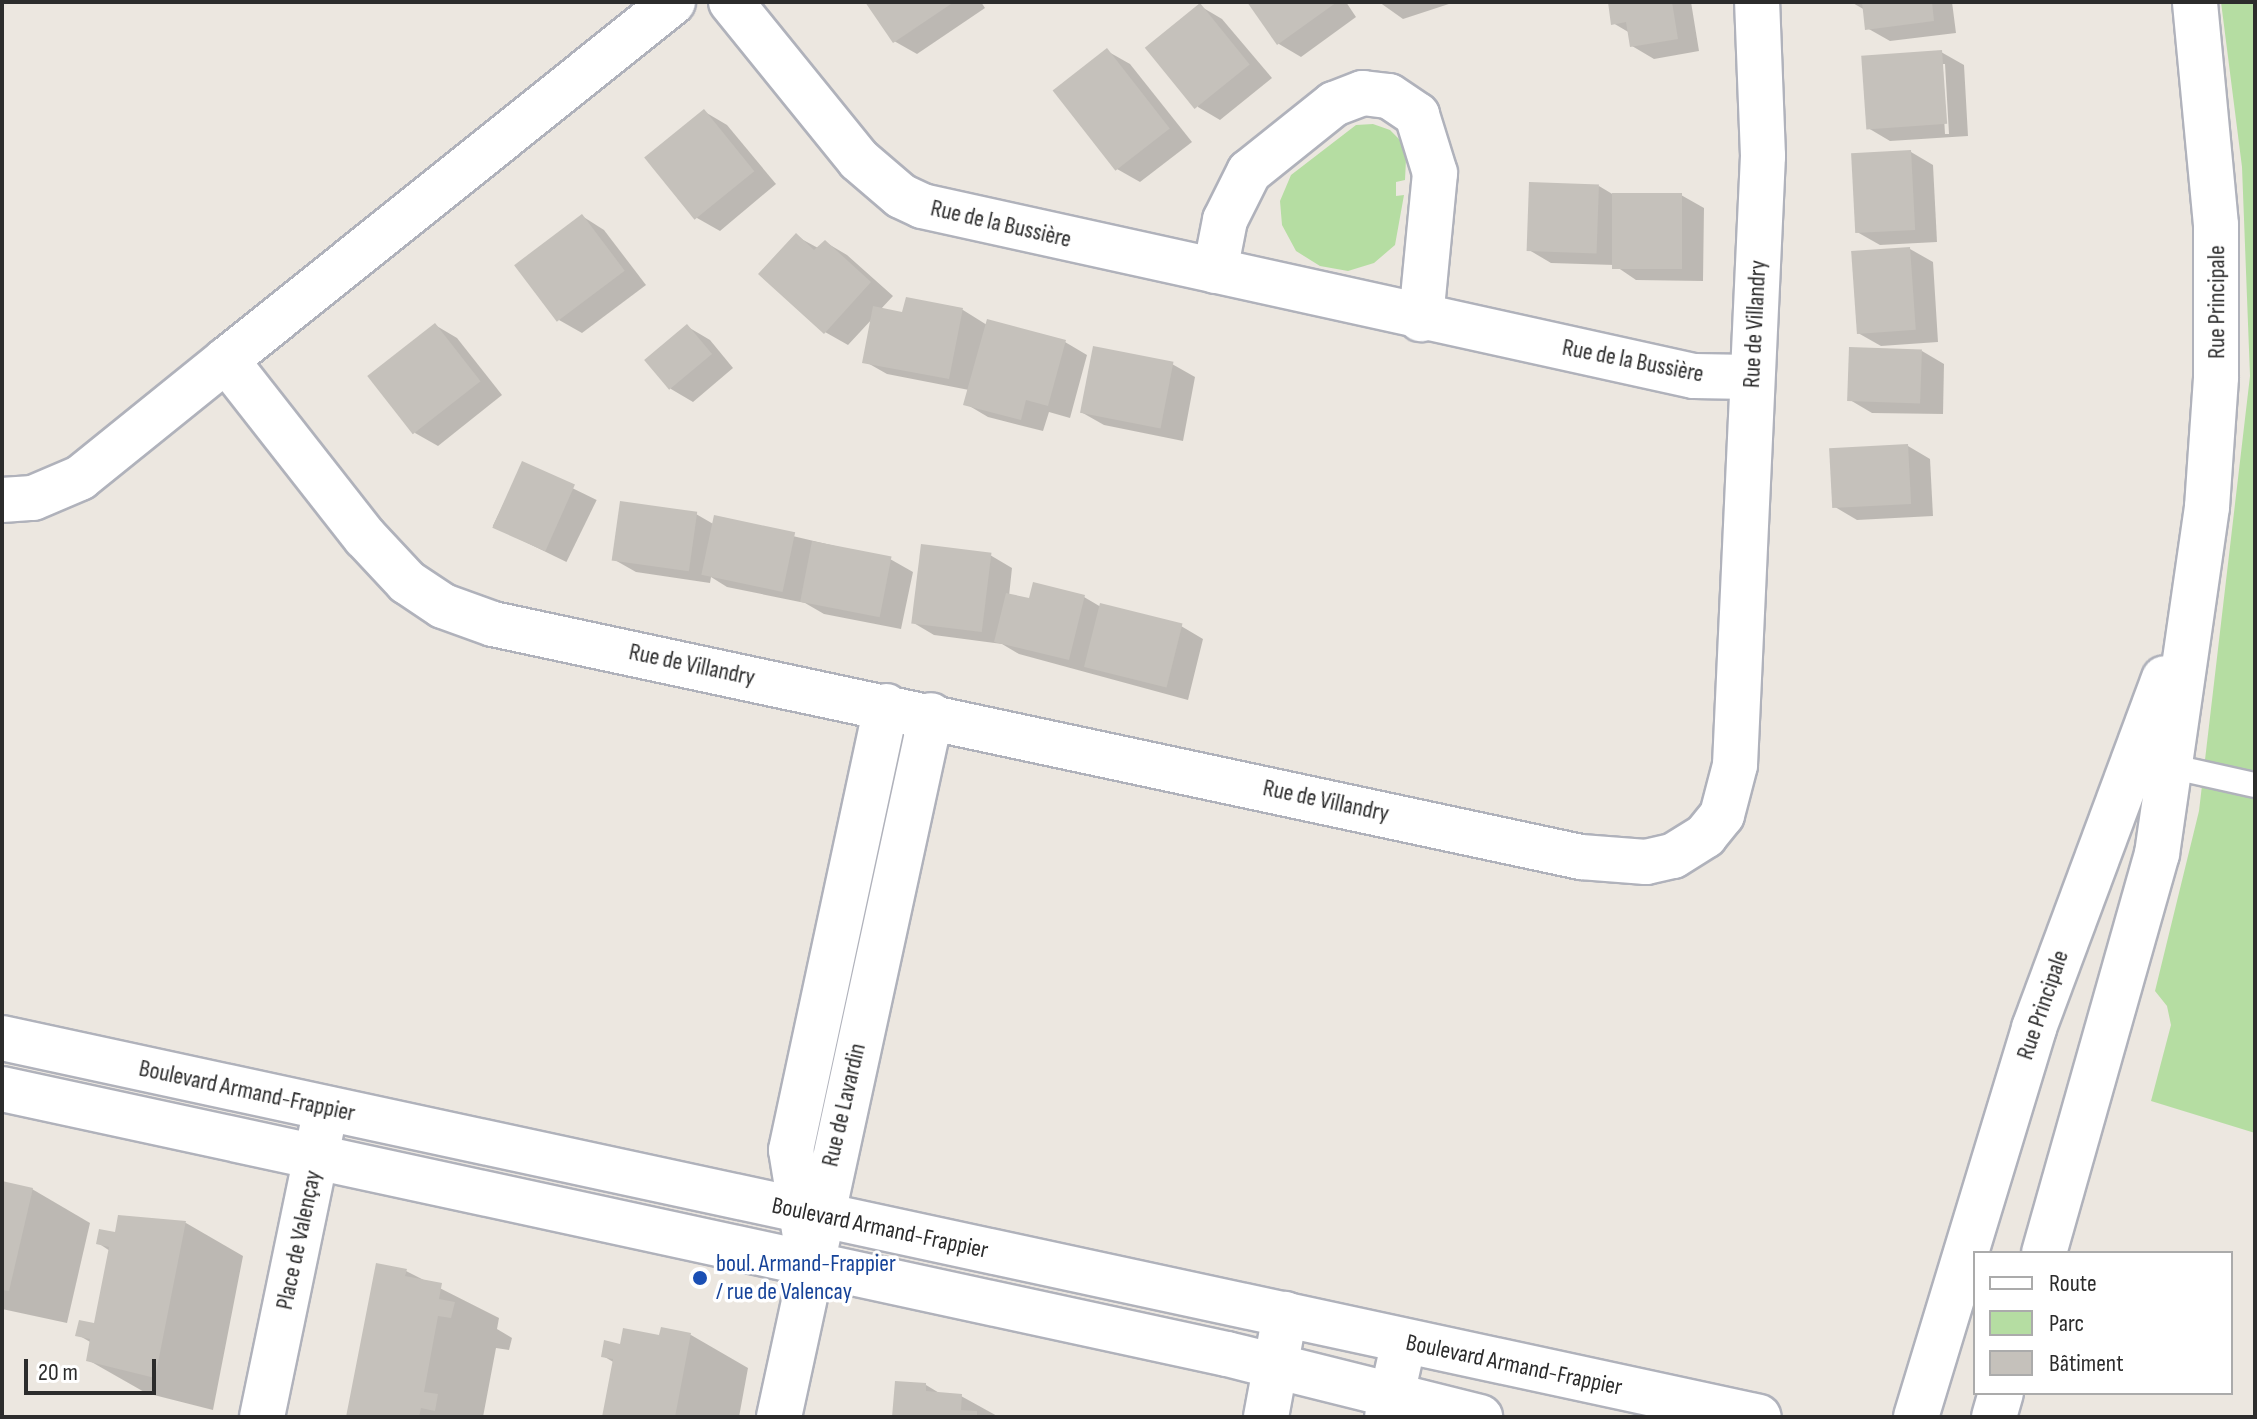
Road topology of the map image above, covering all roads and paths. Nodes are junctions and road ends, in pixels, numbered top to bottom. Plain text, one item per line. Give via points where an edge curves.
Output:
1 (673, 2) edge
2 (731, 2) edge
3 (1757, 2) edge
4 (2195, 2) edge
5 (1215, 271) junction
6 (1421, 319) junction
7 (226, 360) junction
8 (1751, 377) junction
9 (2, 500) edge
10 (886, 706) junction
11 (931, 715) junction
12 (2152, 762) junction
13 (2255, 785) edge
14 (2, 1038) edge
15 (2, 1089) edge
16 (326, 1109) junction
17 (316, 1159) junction
18 (810, 1212) junction
19 (2045, 1251) edge
20 (809, 1265) junction
21 (1285, 1314) junction
22 (1404, 1341) junction
23 (1275, 1367) junction
24 (2000, 1395) edge
25 (1390, 1406) edge
26 (262, 1417) edge
27 (779, 1417) edge
28 (1266, 1417) edge
29 (1480, 1417) edge
30 (1759, 1417) edge
31 (1916, 1417) edge
32 (1994, 1417) edge

1 - 7 street
2 - 5 street, Rue de la Bussière via 838,136 901,196 942,213
3 - 8 street, Rue de Villandry via 1764,72 1763,156
4 - 12 street, Rue Principale via 2212,153 2218,309 2207,507 2193,601
5 - 6 street, Rue de la Bussière
5 - 6 street via 1225,220 1249,172 1334,104 1363,93 1389,96 1417,115 1435,173
6 - 8 street, Rue de la Bussière via 1694,376
7 - 9 street via 80,478 33,498
7 - 10 street, Rue de Villandry via 392,568 443,606 493,624
8 - 11 street, Rue de Villandry via 1735,765 1722,815 1705,836 1673,856 1646,862 1581,857
10 - 11 street, Rue de Villandry
10 - 18 street, Rue de Lavardin via 791,1150
11 - 18 street, Rue de Lavardin
12 - 13 lane
12 - 19 street, Rue Principale via 2157,854
12 - 31 street, Rue Principale via 1996,1144
14 - 16 street, Boulevard Armand-Frappier
15 - 17 street, Boulevard Armand-Frappier
16 - 17 street, Place de Valençay
16 - 18 street, Boulevard Armand-Frappier
17 - 20 street, Boulevard Armand-Frappier
17 - 26 street, Place de Valençay
18 - 20 street, Rue de Lavardin
18 - 21 street, Boulevard Armand-Frappier
20 - 23 street, Boulevard Armand-Frappier
20 - 27 street
21 - 22 street, Boulevard Armand-Frappier
21 - 23 street
22 - 25 street
22 - 30 street, Boulevard Armand-Frappier
23 - 25 street, Boulevard Armand-Frappier
23 - 28 street
24 - 32 street
25 - 29 street, Boulevard Armand-Frappier

